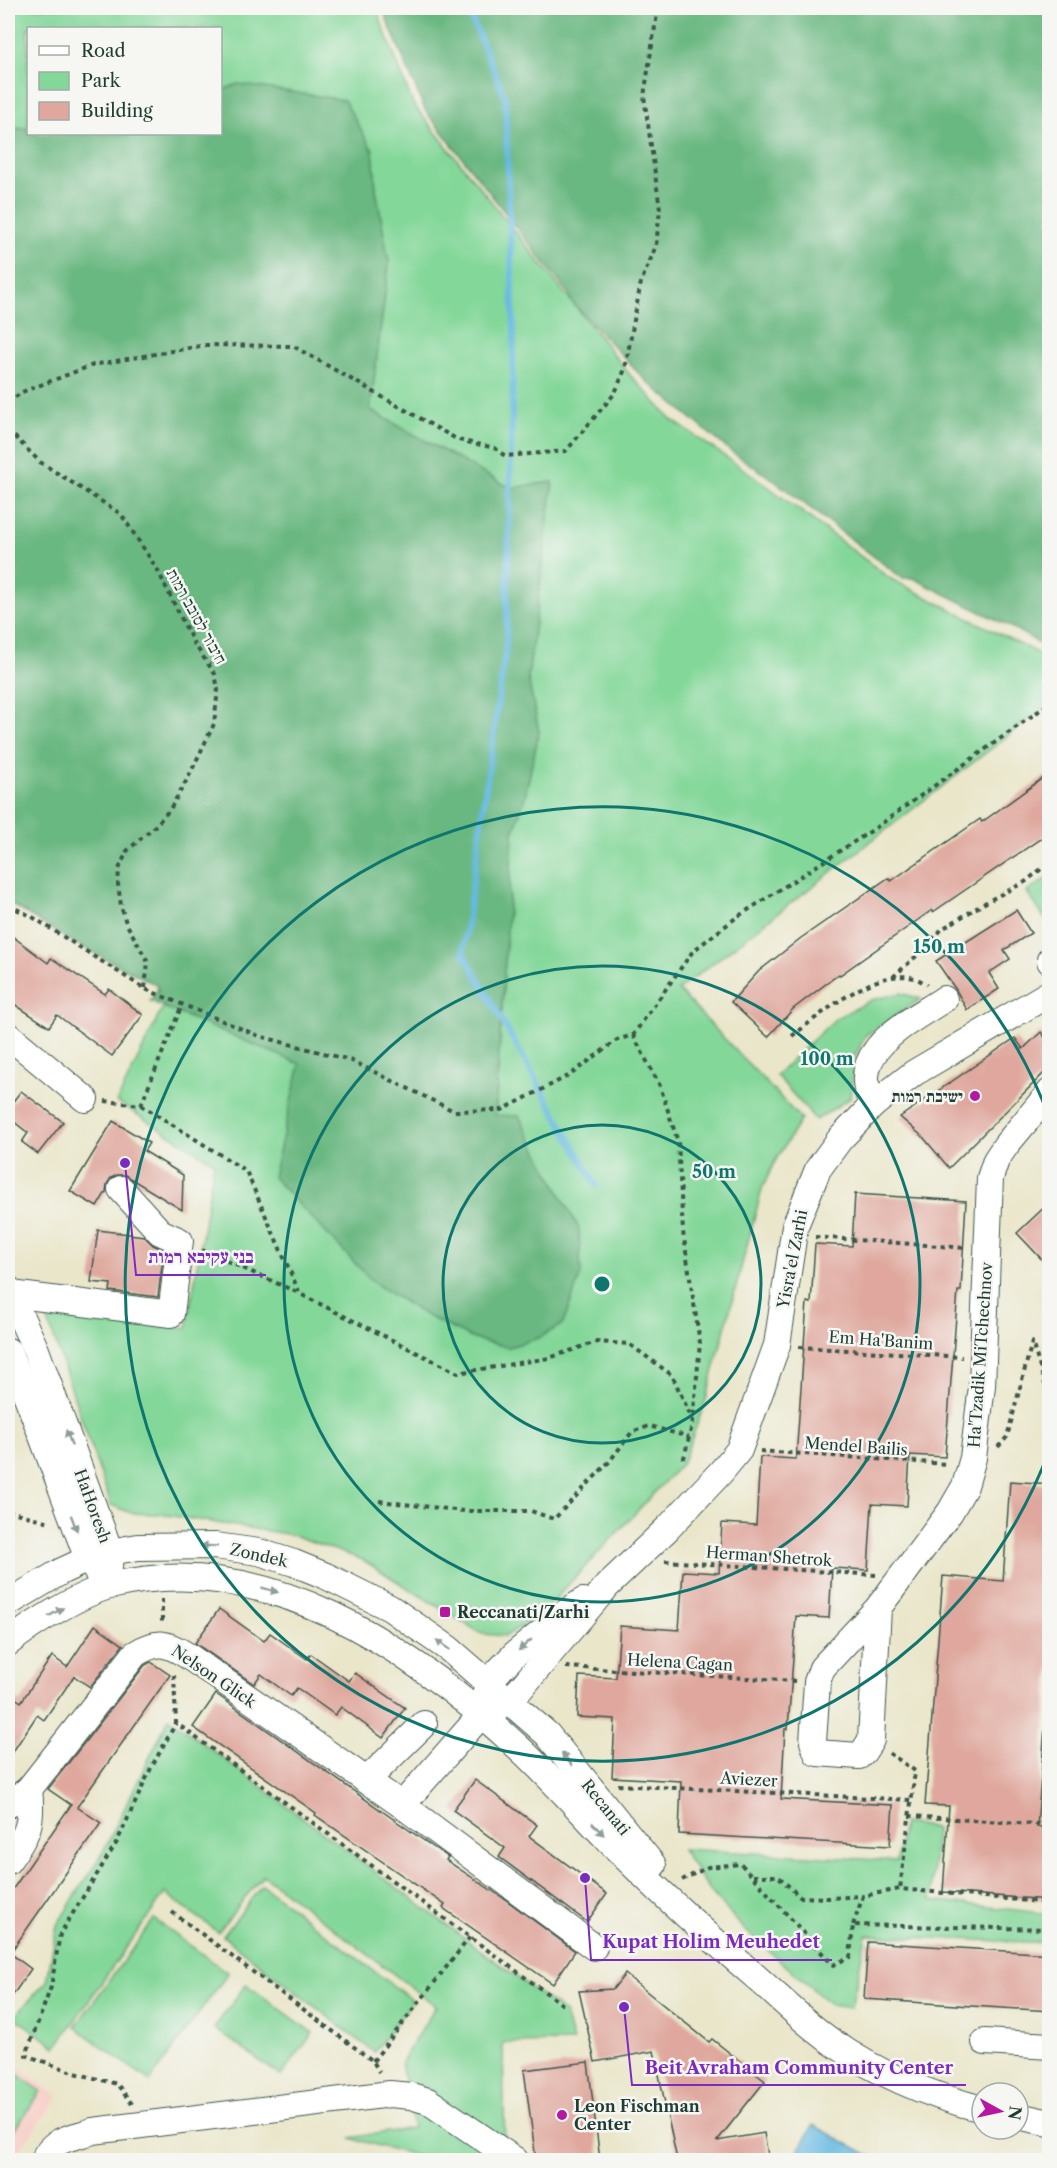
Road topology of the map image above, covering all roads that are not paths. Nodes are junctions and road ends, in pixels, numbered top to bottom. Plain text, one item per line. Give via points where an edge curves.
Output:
1 (1050, 993) edge
2 (944, 999) road end
3 (8, 1035) edge
4 (1050, 1092) edge
5 (85, 1099) road end
6 (873, 1105) junction
7 (121, 1189) dead end
8 (9, 1292) edge
9 (8, 1351) edge
10 (99, 1556) junction
11 (108, 1586) junction
12 (607, 1586) junction
13 (8, 1603) edge
14 (878, 1608) junction
15 (8, 1643) edge
16 (488, 1682) junction
17 (510, 1701) junction
18 (481, 1715) junction
19 (424, 1724) dead end
20 (366, 1781) junction
21 (29, 1790) junction
22 (8, 1805) edge
23 (402, 1805) junction
24 (8, 1861) edge
25 (714, 1940) junction
26 (594, 1947) dead end
27 (985, 2042) dead end
28 (1050, 2046) edge
29 (970, 2104) edge
30 (1050, 2111) edge
31 (1030, 2114) edge
32 (1030, 2118) edge
33 (1050, 2123) edge
34 (44, 2160) edge
35 (514, 2160) edge

1 - 6 street, Yisra'el Zarhi via 914,1073
2 - 6 street via 888,1037 873,1054 865,1076
3 - 5 street
4 - 14 street, Ha'Tzadik MiTchechnov via 996,1160 990,1178 982,1386 972,1462 950,1512
6 - 12 street, Yisra'el Zarhi via 818,1169 804,1201 794,1235 777,1345 739,1450 699,1496
7 - 8 street via 160,1232 180,1241 171,1314
10 -> 8 street, HaHoresh via 36,1350
9 -> 10 street, HaHoresh via 76,1529
10 - 11 street, HaHoresh
10 - 13 street, Zondek via 62,1571
16 -> 10 street, Zondek via 390,1608 294,1563 259,1552 215,1546 161,1546
15 -> 11 street, Zondek via 76,1600
11 -> 18 street, Zondek via 162,1578 212,1579 252,1584 283,1594 374,1636 430,1673
12 -> 16 street, Yisra'el Zarhi via 540,1632
12 - 17 street, Yisra'el Zarhi
14 - 14 street, Ha'Tzadik MiTchechnov via 871,1740 859,1756 817,1753 813,1742 817,1682 822,1668
16 - 17 street, Recanati
16 - 18 street
17 - 18 street, Yisra'el Zarhi
25 -> 17 street, Recanati via 547,1734
18 - 23 street
18 -> 25 street, Recanati
19 - 20 street
20 - 21 street, Nelson Glick via 174,1649 148,1646 135,1654
20 - 23 street, Nelson Glick
21 - 22 street, Nelson Glick
21 - 24 street via 31,1808 26,1836
23 - 26 street, Nelson Glick
25 - 29 street, Recanati via 831,2041 902,2082
27 - 28 street
30 - 31 street
32 - 33 street
34 - 35 street via 57,2142 93,2131 390,2094 428,2102

